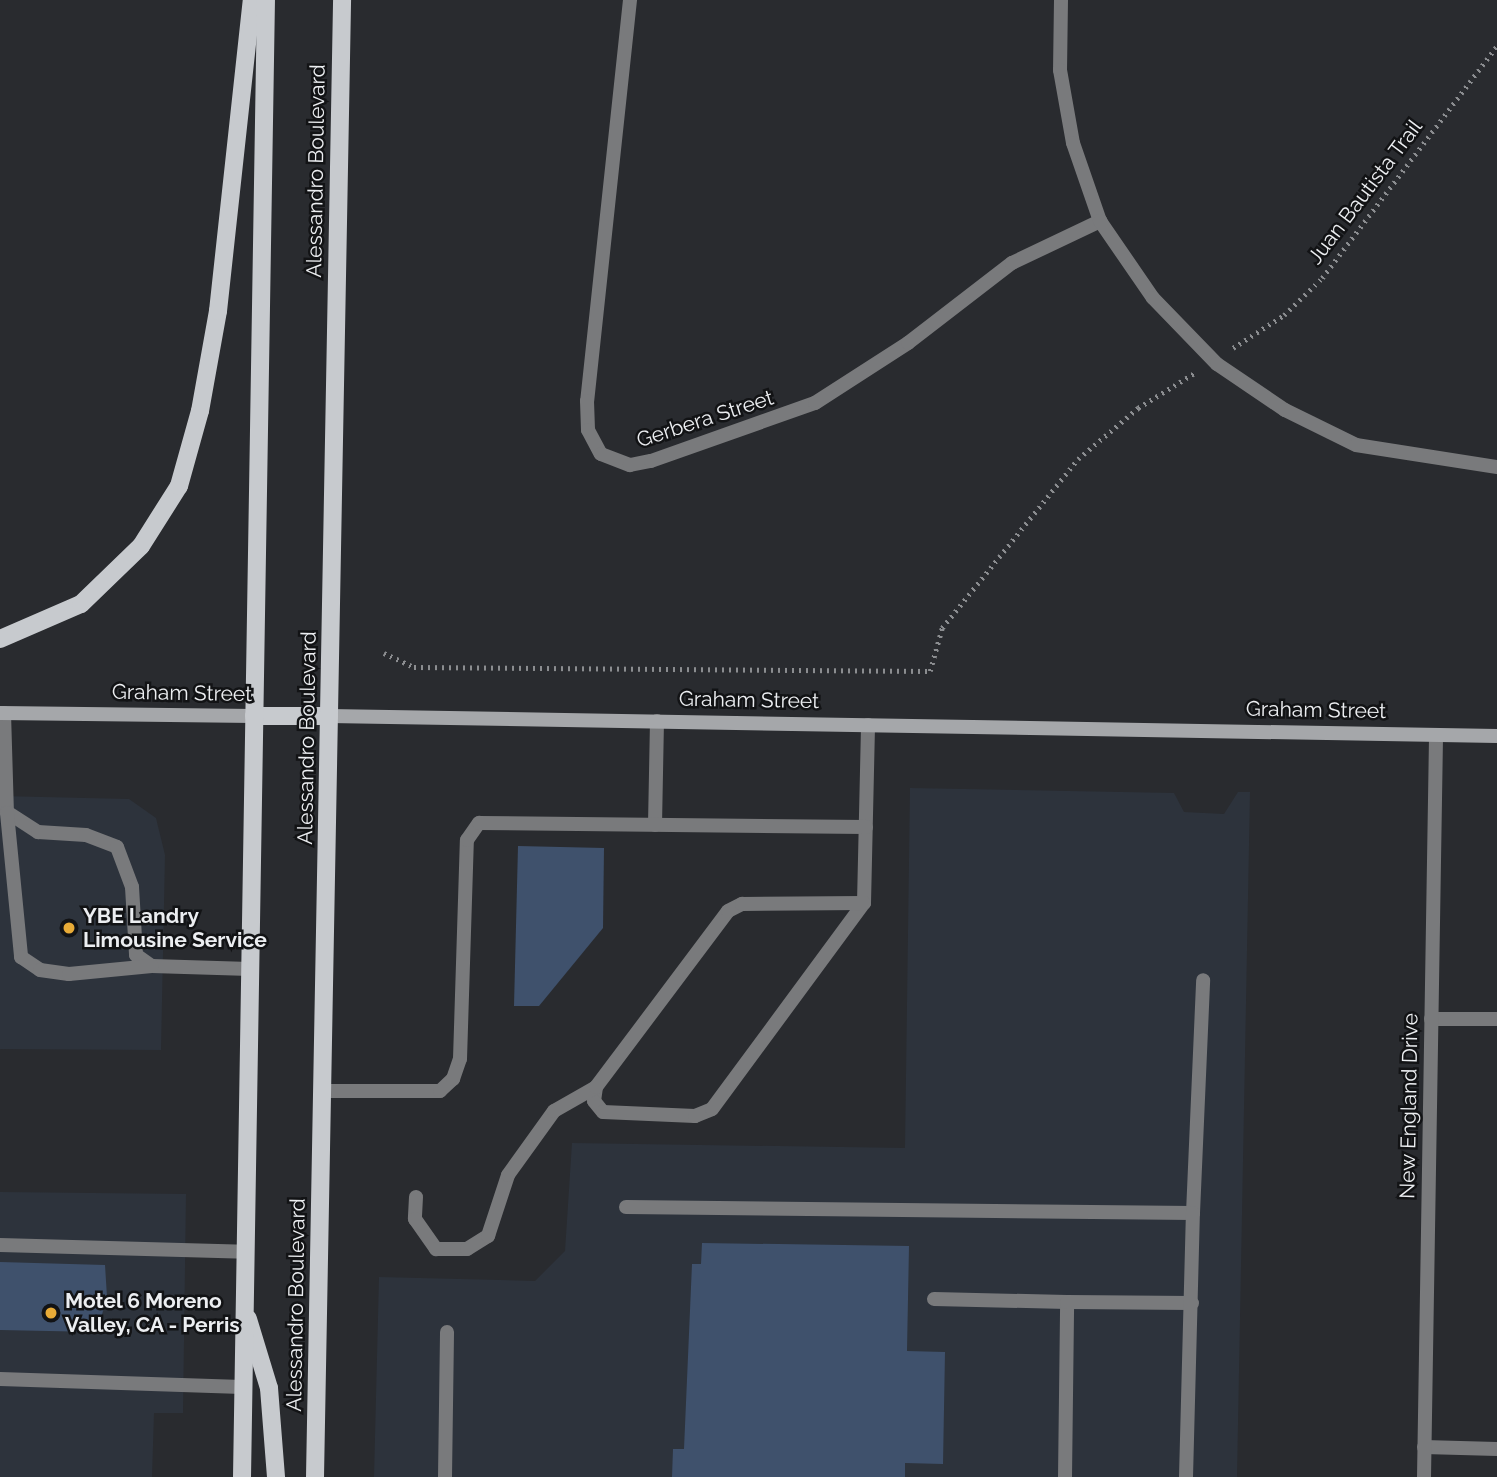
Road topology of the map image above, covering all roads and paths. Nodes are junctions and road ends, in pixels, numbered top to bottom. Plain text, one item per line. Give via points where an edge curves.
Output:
1 (252, 0) edge
2 (266, 0) edge
3 (342, 0) edge
4 (630, 0) edge
5 (1061, 0) edge
6 (1497, 46) edge
7 (1100, 221) junction
8 (1244, 342) dead end
9 (1181, 382) dead end
10 (1497, 467) edge
11 (0, 639) edge
12 (384, 653) dead end
13 (2, 713) edge
14 (254, 716) junction
15 (329, 716) junction
16 (657, 722) junction
17 (868, 725) junction
18 (1436, 736) junction
19 (1497, 736) edge
20 (7, 812) junction
21 (655, 825) junction
22 (866, 827) junction
23 (864, 903) junction
24 (152, 966) junction
25 (250, 969) junction
26 (1203, 980) dead end
27 (1431, 1018) junction
28 (1497, 1019) edge
29 (596, 1087) junction
30 (324, 1091) junction
31 (416, 1198) dead end
32 (626, 1207) dead end
33 (1193, 1213) junction
34 (0, 1245) edge
35 (245, 1252) junction
36 (934, 1299) dead end
37 (243, 1302) junction
38 (1067, 1302) junction
39 (1192, 1303) junction
40 (447, 1332) dead end
41 (0, 1379) edge
42 (242, 1387) junction
43 (1424, 1447) junction
44 (1497, 1449) edge
45 (242, 1477) edge
46 (275, 1477) edge
47 (315, 1477) edge
48 (445, 1477) edge
49 (1065, 1477) edge
50 (1186, 1477) edge
51 (1424, 1477) edge

1 - 11 main road via 218,311 200,411 179,485 141,546 81,604
2 - 14 main road
3 - 15 main road, Alessandro Boulevard
4 - 7 street, Gerbera Street via 587,401 588,430 601,454 630,465 651,461 815,403 908,343 1012,263
5 - 7 street via 1062,82 1073,143
6 - 8 path, Juan Bautista Trail via 1322,278
7 - 10 street via 1153,299 1217,364 1285,410 1356,445
9 - 12 path via 1138,408 1079,459 942,628 930,671 414,667
13 - 14 street, Graham Street
13 - 20 street
14 - 15 main road, Graham Street
14 - 25 main road
15 - 16 street, Graham Street
15 - 30 main road, Alessandro Boulevard
16 - 17 street, Graham Street
16 - 21 street
17 - 18 street, Graham Street
17 - 22 street
18 - 19 street, Graham Street
18 - 27 street, New England Drive
20 - 24 street via 38,832 86,835 117,847 132,887 136,955
20 - 24 street via 20,957 40,970 69,974
21 - 22 street
21 - 30 street via 517,820 479,823 469,830 453,1079 440,1091
22 - 23 street
23 - 29 street via 742,904 728,912
23 - 29 street via 712,1109 695,1116 603,1112 594,1101
24 - 25 street
25 - 35 main road
26 - 33 street
27 - 28 street
27 - 43 street, New England Drive
29 - 31 street via 554,1111 508,1175 488,1236 467,1250 436,1249 415,1219
30 - 47 main road, Alessandro Boulevard
32 - 33 street
33 - 39 street
34 - 35 street
35 - 37 main road
36 - 38 street
37 - 42 main road
37 - 46 main road via 269,1388
38 - 39 street
38 - 49 street
39 - 50 street
40 - 48 street
41 - 42 street
42 - 45 main road
43 - 44 street
43 - 51 street, New England Drive

